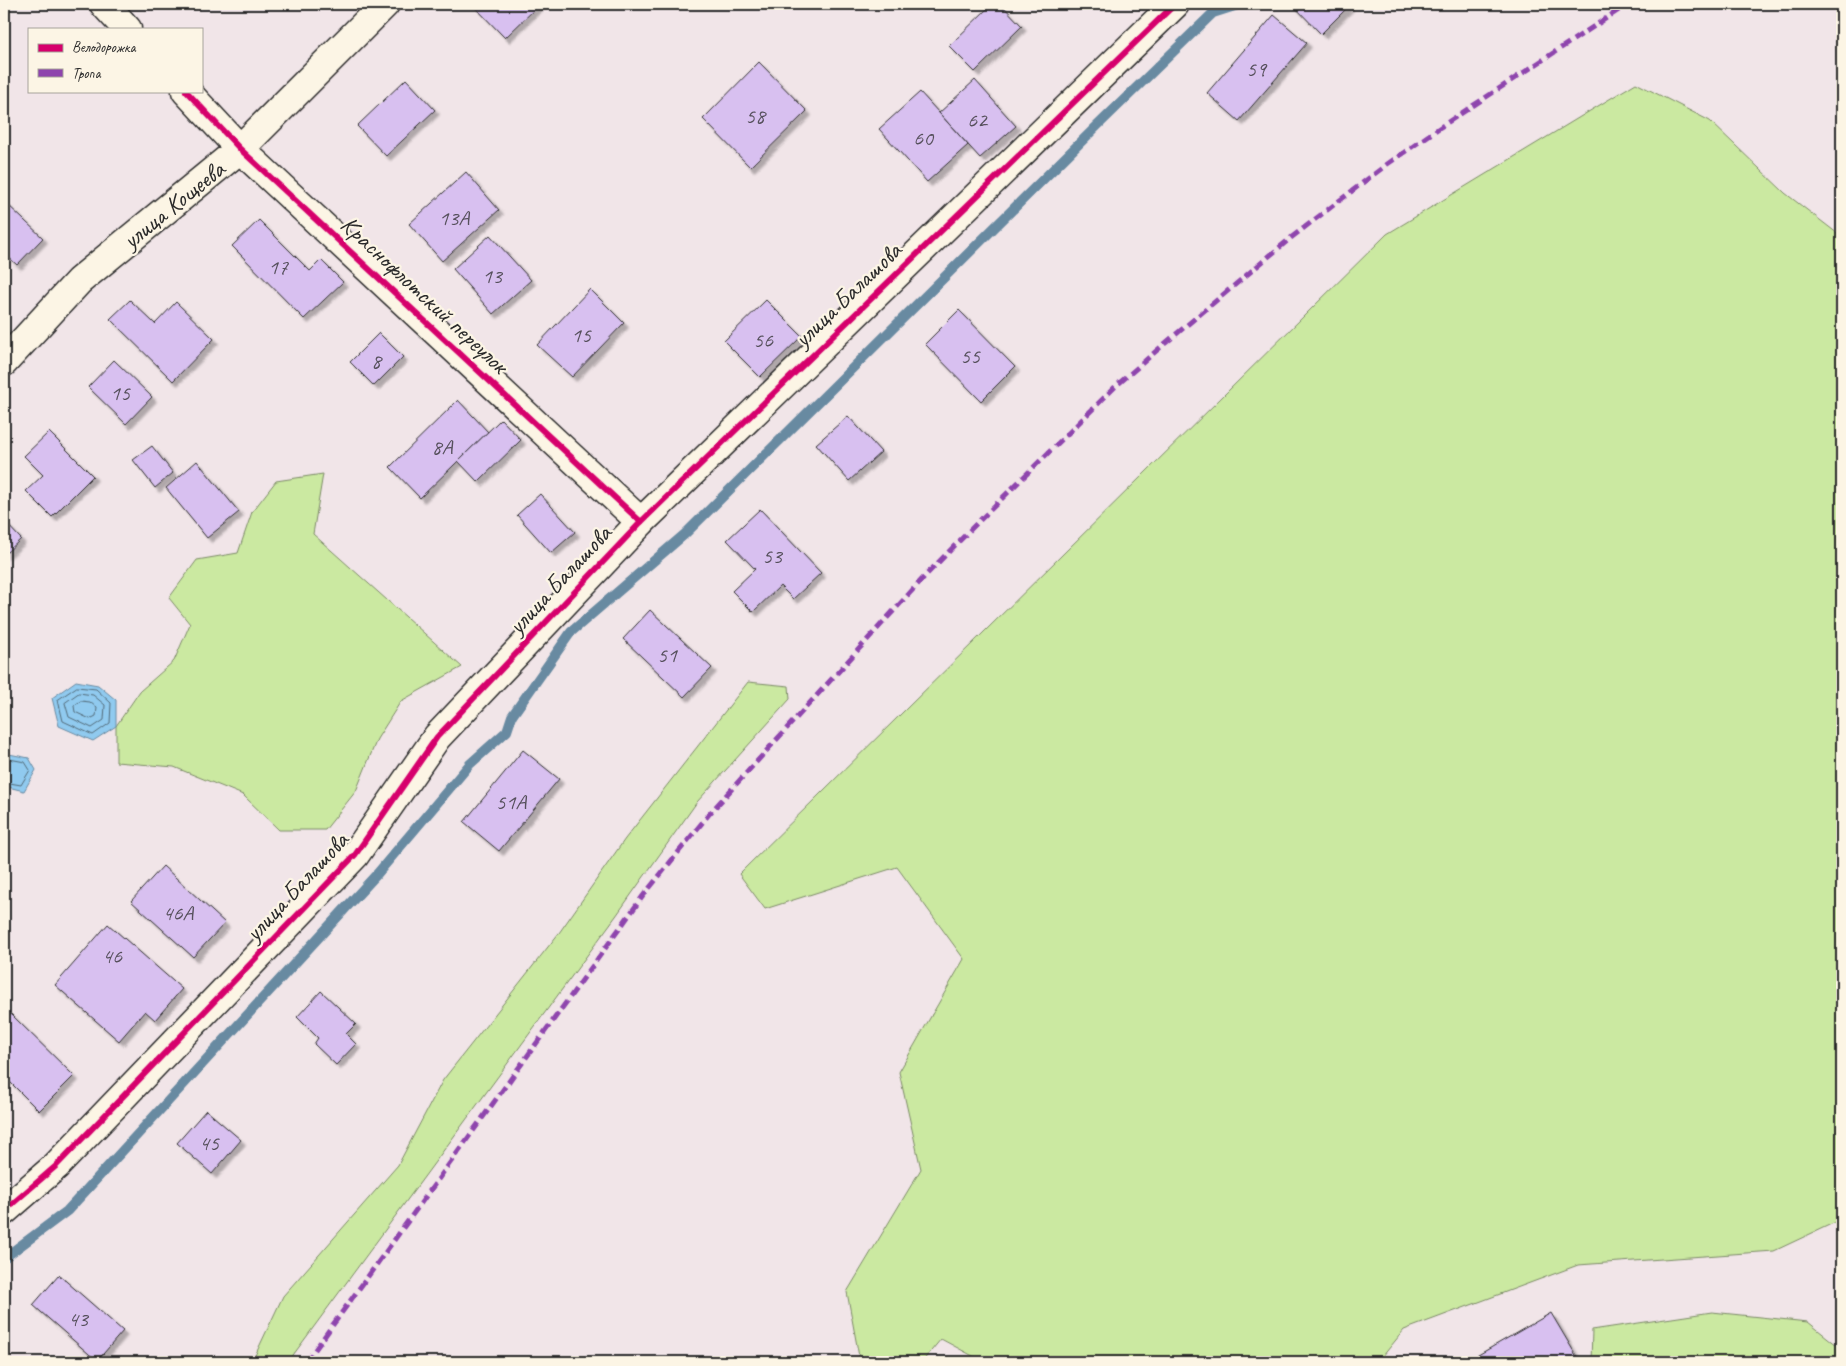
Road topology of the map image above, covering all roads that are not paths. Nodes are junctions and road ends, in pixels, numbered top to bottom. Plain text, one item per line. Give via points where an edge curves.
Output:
1 (104, 4) edge
2 (385, 4) edge
3 (1175, 4) edge
4 (127, 28) edge
5 (187, 92) edge
6 (240, 149) junction
7 (4, 362) edge
8 (641, 522) junction
9 (4, 1211) edge

1 - 4 street
2 - 6 street, улица Кощеева
3 - 8 street, улица Балашова
5 - 6 street, Краснофлотский переулок
6 - 7 street, улица Кощеева via 79,281
6 - 8 street, Краснофлотский переулок
8 - 9 street, улица Балашова via 437,737 355,855 56,1166

